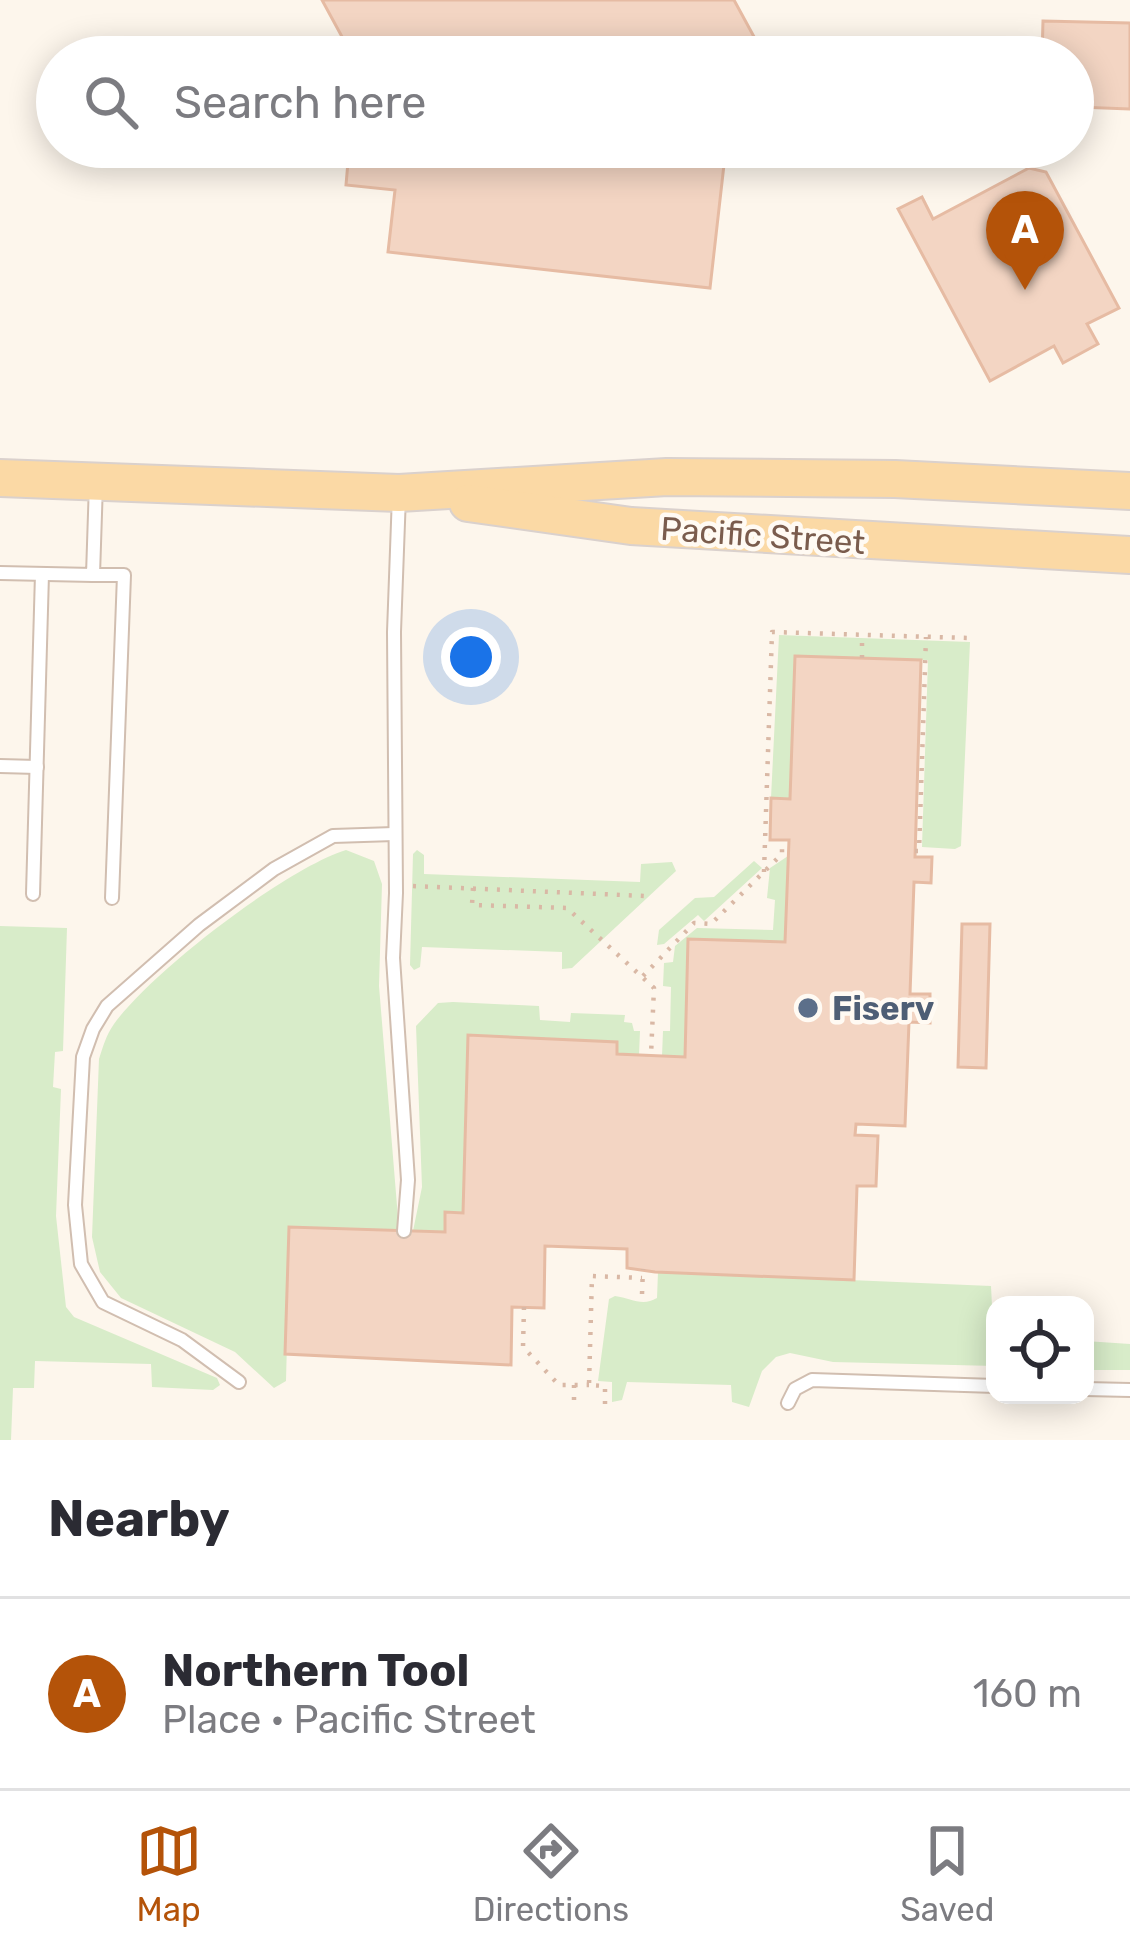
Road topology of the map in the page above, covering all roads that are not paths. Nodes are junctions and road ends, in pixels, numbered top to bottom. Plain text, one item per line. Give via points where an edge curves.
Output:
1 (0, 478) edge
2 (96, 482) junction
3 (1130, 491) edge
4 (399, 493) junction
5 (1130, 555) edge
6 (0, 573) edge
7 (42, 574) junction
8 (93, 575) junction
9 (0, 766) edge
10 (37, 767) junction
11 (394, 834) junction
12 (33, 894) dead end
13 (112, 898) dead end
14 (404, 1231) dead end
15 (239, 1382) dead end
16 (986, 1386) edge
17 (1094, 1389) edge
18 (1130, 1390) edge
19 (788, 1403) dead end

1 - 2 main road, Pacific Street
2 - 4 main road, Pacific Street
2 - 8 lane
3 - 4 main road, Pacific Street via 667,477
4 - 5 main road, Pacific Street via 631,526
4 - 11 lane
6 - 7 lane
7 - 8 lane
7 - 10 lane
8 - 13 lane via 124,574
9 - 10 lane
10 - 12 lane
11 - 14 lane
11 - 15 lane via 333,836 274,868 107,1006 83,1057 75,1205 81,1264 103,1303 182,1340
16 - 19 lane via 812,1380
17 - 18 lane

